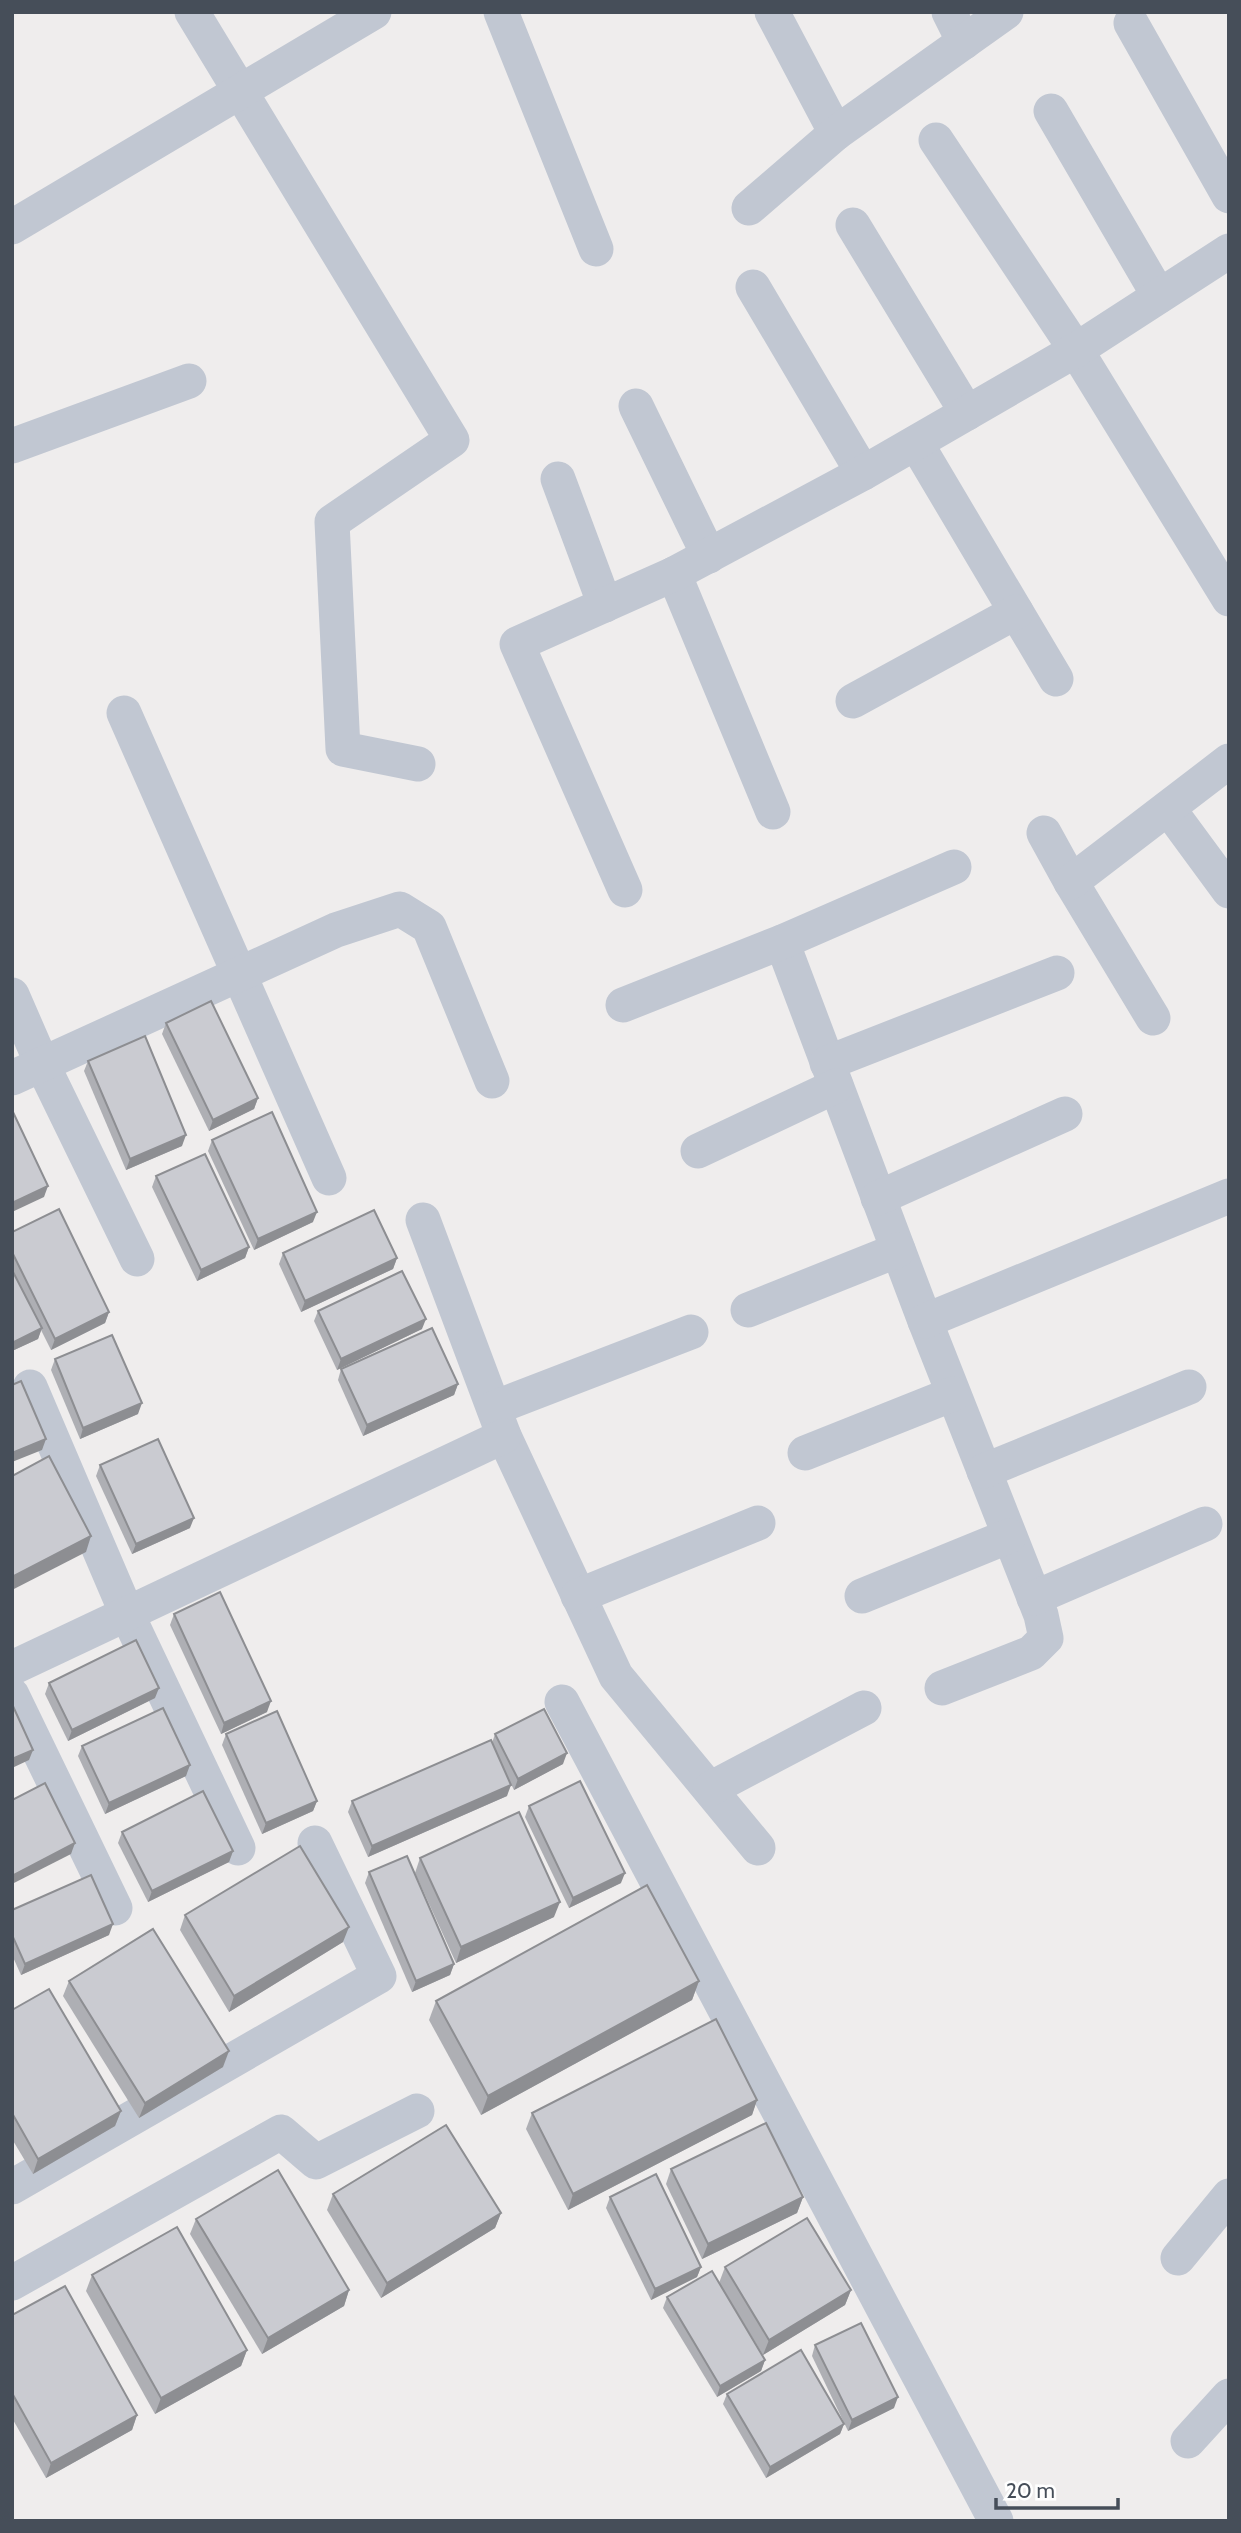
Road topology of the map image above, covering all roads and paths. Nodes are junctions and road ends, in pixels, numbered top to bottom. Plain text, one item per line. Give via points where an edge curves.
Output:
1 (192, 12) edge
2 (374, 12) edge
3 (501, 12) edge
4 (772, 12) edge
5 (1006, 12) edge
6 (1131, 23) dead end
7 (956, 27) edge
8 (240, 92) junction
9 (1051, 111) dead end
10 (836, 133) junction
11 (936, 141) dead end
12 (1229, 196) edge
13 (748, 208) dead end
14 (853, 225) dead end
15 (12, 227) edge
16 (596, 249) dead end
17 (1224, 264) edge
18 (753, 287) dead end
19 (1159, 296) junction
20 (1076, 350) junction
21 (189, 381) dead end
22 (636, 406) dead end
23 (967, 412) junction
24 (916, 443) junction
25 (12, 446) edge
26 (863, 473) junction
27 (558, 479) dead end
28 (709, 556) junction
29 (674, 574) junction
30 (1229, 599) edge
31 (605, 605) junction
32 (1016, 612) junction
33 (1056, 679) dead end
34 (853, 701) dead end
35 (124, 713) dead end
36 (1229, 761) edge
37 (418, 764) dead end
38 (1168, 808) junction
39 (773, 812) dead end
40 (1044, 833) dead end
41 (954, 867) dead end
42 (1071, 882) junction
43 (625, 890) dead end
44 (1229, 891) edge
45 (782, 942) junction
46 (239, 973) junction
47 (1056, 973) dead end
48 (12, 995) edge
49 (623, 1005) dead end
50 (1153, 1018) dead end
51 (27, 1071) edge
52 (832, 1074) junction
53 (492, 1081) dead end
54 (1065, 1114) dead end
55 (698, 1152) dead end
56 (329, 1178) dead end
57 (1229, 1196) edge
58 (878, 1198) junction
59 (423, 1220) dead end
60 (898, 1250) junction
61 (136, 1259) dead end
62 (748, 1310) dead end
63 (925, 1321) junction
64 (691, 1332) dead end
65 (30, 1387) dead end
66 (1189, 1387) dead end
67 (953, 1394) junction
68 (499, 1422) junction
69 (805, 1453) dead end
70 (984, 1471) junction
71 (758, 1522) dead end
72 (1205, 1524) dead end
73 (1009, 1536) junction
74 (862, 1595) dead end
75 (578, 1596) junction
76 (1034, 1598) junction
77 (127, 1614) junction
78 (12, 1668) edge
79 (942, 1688) dead end
80 (12, 1695) edge
81 (562, 1702) dead end
82 (864, 1708) dead end
83 (710, 1789) junction
84 (315, 1843) dead end
85 (238, 1848) dead end
86 (758, 1848) dead end
87 (115, 1908) dead end
88 (417, 2111) dead end
89 (12, 2187) edge
90 (1229, 2196) edge
91 (1178, 2258) dead end
92 (12, 2283) edge
93 (1229, 2396) edge
94 (1188, 2441) dead end
95 (996, 2521) edge

1 - 8 street
2 - 8 street
3 - 16 street
4 - 10 street
5 - 7 street
6 - 12 street
7 - 10 street
8 - 15 street
8 - 37 street via 452,440 332,522 343,750
9 - 19 street
10 - 13 street
11 - 20 street
14 - 23 street
17 - 19 street
18 - 26 street
19 - 20 street
20 - 23 street
20 - 30 street
21 - 25 street
22 - 28 street
23 - 24 street
24 - 26 street
24 - 32 street
26 - 28 street
27 - 31 street
28 - 29 street
29 - 31 street
29 - 39 street
31 - 43 street via 517,644
32 - 33 street
32 - 34 street
35 - 46 street
36 - 38 street
38 - 42 street
38 - 44 street
40 - 42 street
41 - 45 street
42 - 50 street
45 - 49 street
45 - 52 street
46 - 51 street
46 - 53 street via 336,930 400,909 429,927
46 - 56 street
47 - 52 street
48 - 51 street
51 - 61 street
52 - 55 street
52 - 58 street
54 - 58 street
57 - 63 street
58 - 60 street
59 - 68 street
60 - 62 street
60 - 63 street
63 - 67 street
64 - 68 street
65 - 77 street
66 - 70 street
67 - 69 street
67 - 70 street
68 - 75 street
68 - 77 street
70 - 73 street
71 - 75 street
72 - 76 street
73 - 74 street
73 - 76 street
75 - 83 street via 616,1676
76 - 79 street via 1046,1638 1039,1646
77 - 78 street
77 - 85 street
80 - 87 street
81 - 95 street
82 - 83 street
83 - 86 street
84 - 89 street via 379,1976
88 - 92 street via 316,2162 281,2132
90 - 91 street
93 - 94 street

